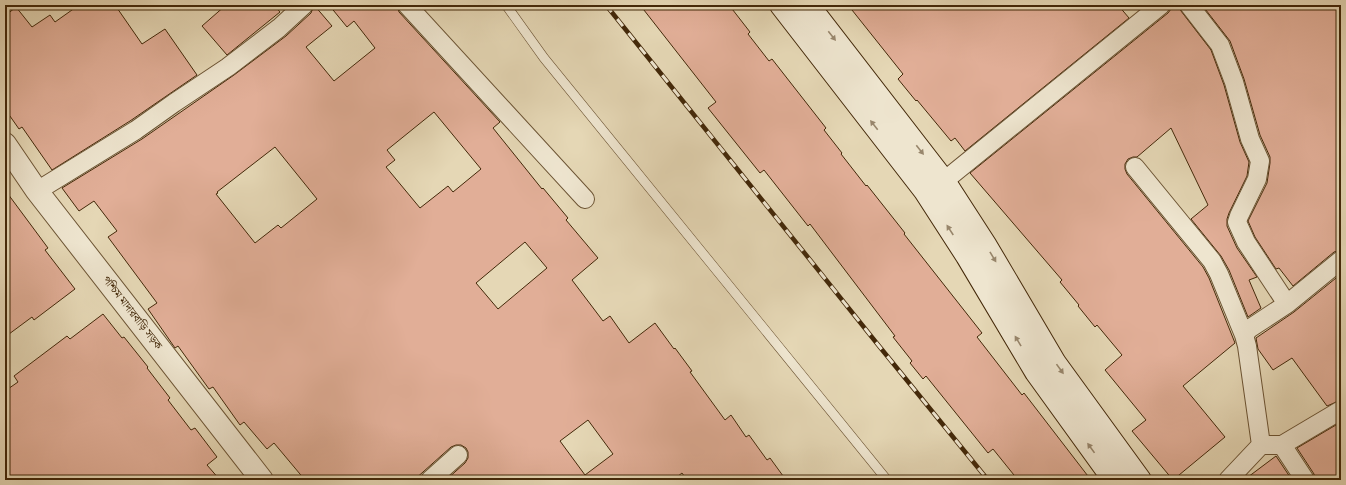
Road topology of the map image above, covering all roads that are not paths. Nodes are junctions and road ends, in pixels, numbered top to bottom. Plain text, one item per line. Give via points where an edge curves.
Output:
1 (304, 5) edge
2 (408, 5) edge
3 (506, 5) edge
4 (781, 5) edge
5 (808, 5) edge
6 (1161, 5) edge
7 (1189, 5) edge
8 (5, 144) edge
9 (1135, 167) dead end
10 (944, 181) junction
11 (37, 191) junction
12 (585, 199) dead end
13 (1341, 260) edge
14 (1287, 304) junction
15 (1244, 335) junction
16 (1341, 410) edge
17 (1261, 445) junction
18 (1282, 445) junction
19 (458, 455) dead end
20 (262, 480) edge
21 (430, 480) edge
22 (887, 480) edge
23 (1114, 480) edge
24 (1140, 480) edge
25 (1228, 480) edge
26 (1305, 480) edge

1 - 11 street via 279,28 228,67 136,130
2 - 12 street
3 - 22 lane via 544,58
23 -> 4 main road via 1036,372 925,191
5 -> 10 main road
6 - 10 street
7 - 14 street via 1220,45 1234,82 1250,139 1260,161 1257,179 1237,222 1246,242
8 - 11 main road, পশ্চিম মাদারবাড়ি সড়ক
9 - 15 street via 1212,261
10 -> 24 main road via 986,246 1055,363
11 - 20 main road, পশ্চিম মাদারবাড়ি সড়ক
13 - 14 street
14 - 15 street
15 - 17 street
16 - 18 street
17 - 18 street
17 - 25 street
18 - 26 street
19 - 21 street

